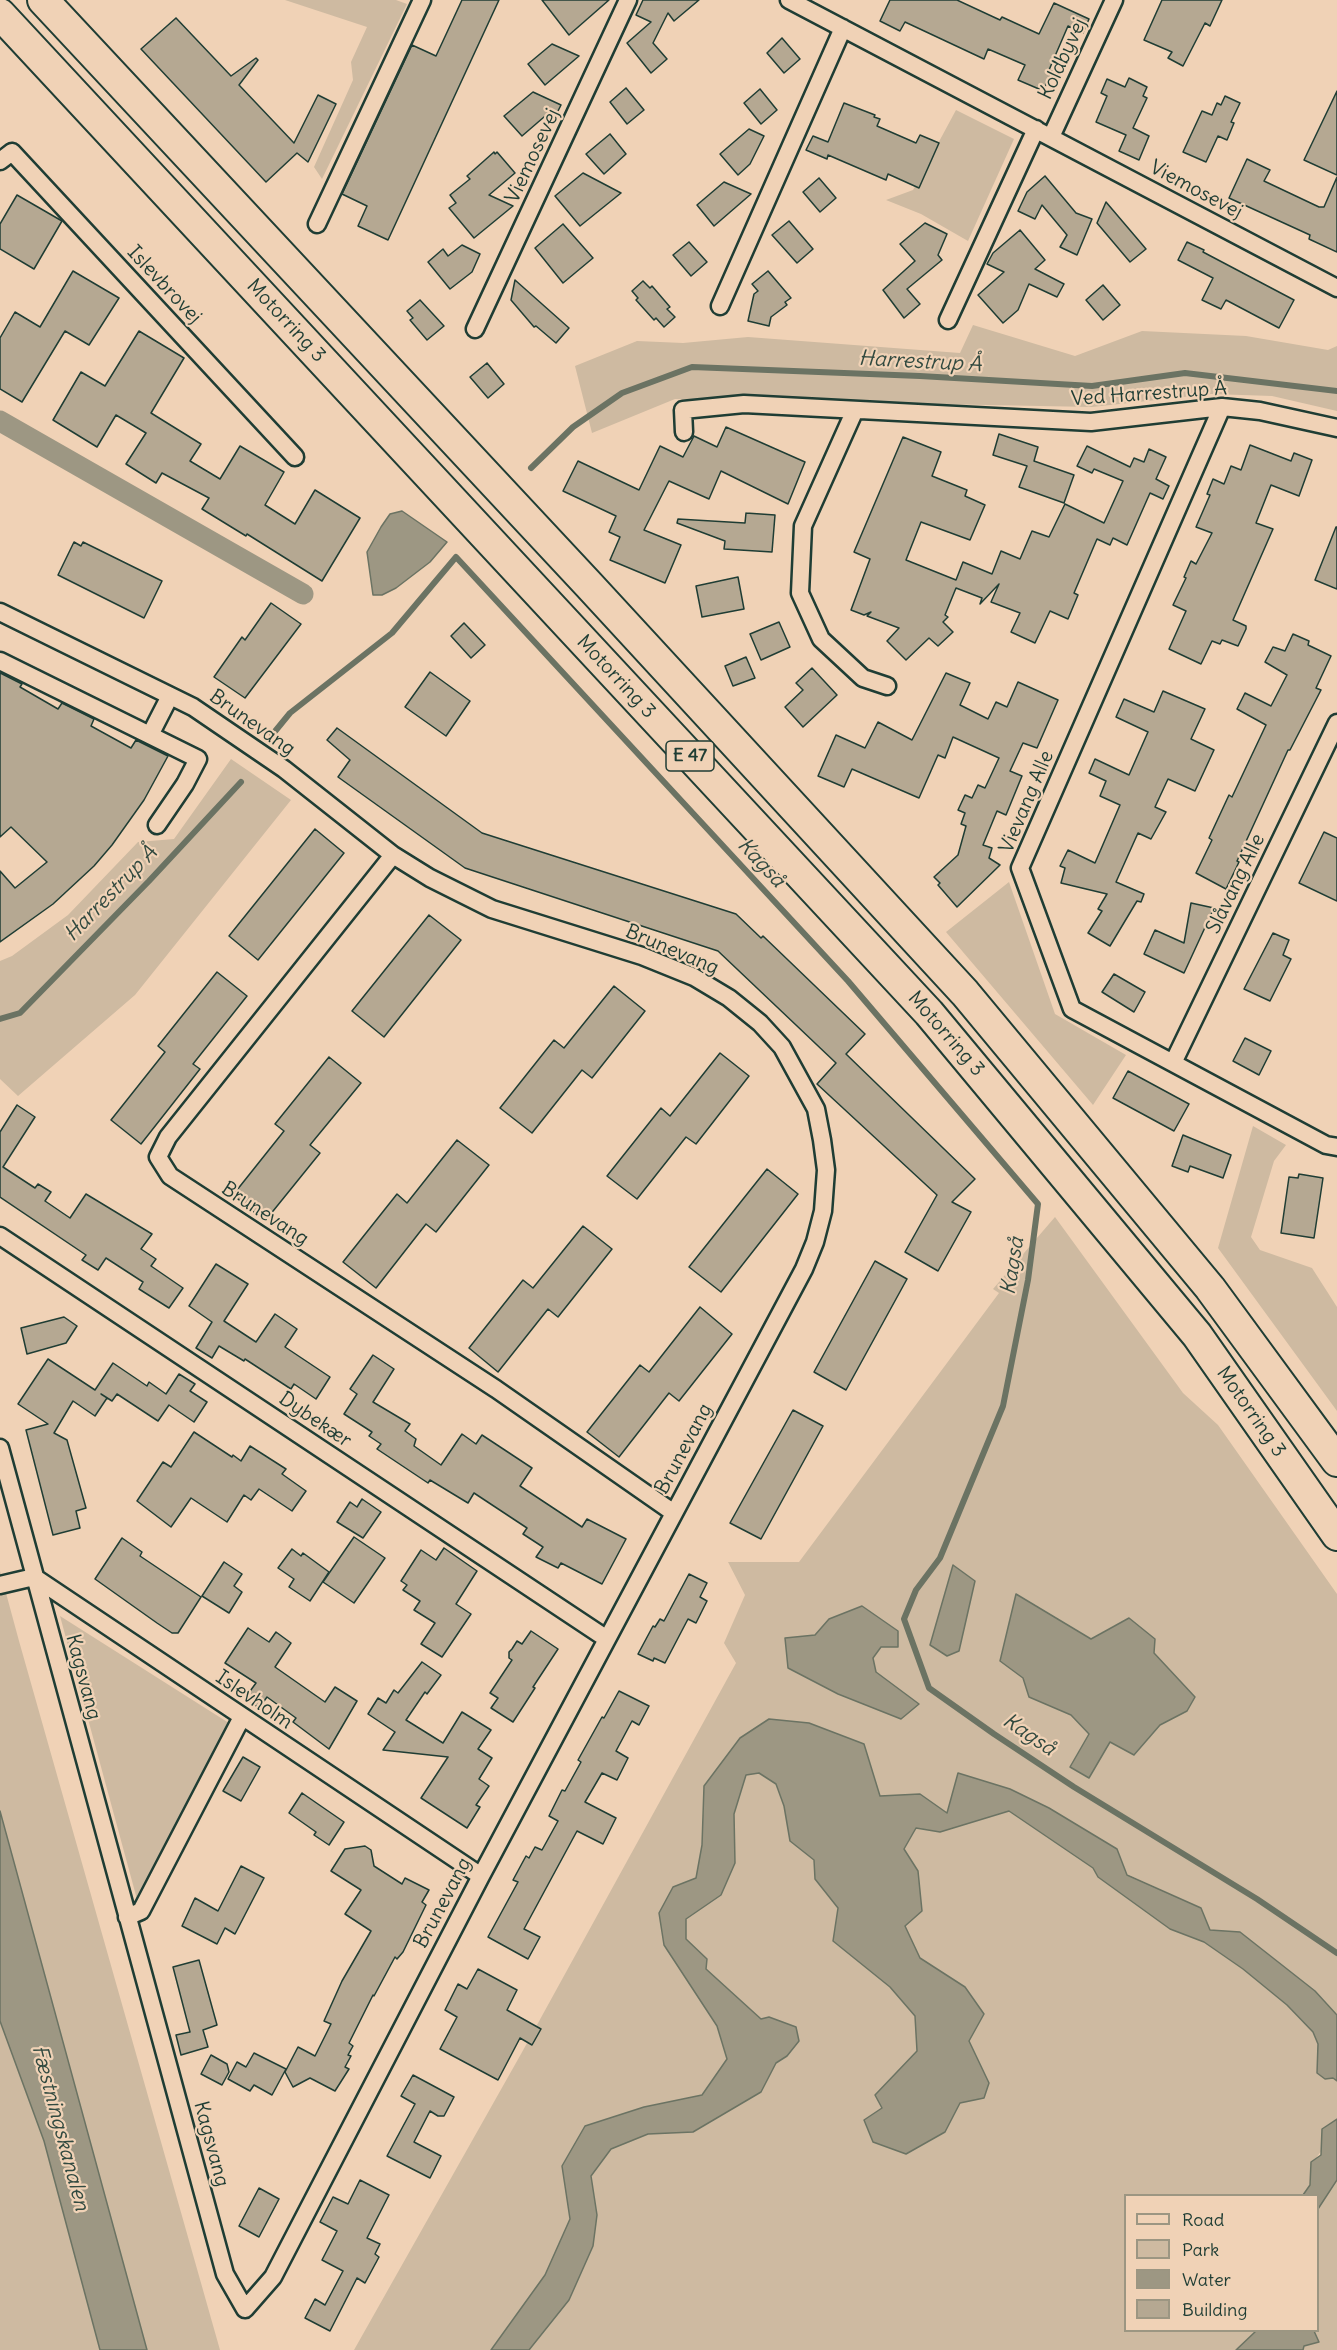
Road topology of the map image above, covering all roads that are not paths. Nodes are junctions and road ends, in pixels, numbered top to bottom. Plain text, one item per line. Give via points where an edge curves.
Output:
1 (43, 0) edge
2 (422, 0) edge
3 (628, 0) edge
4 (789, 0) edge
5 (1114, 0) edge
6 (0, 14) edge
7 (843, 27) junction
8 (1043, 133) junction
9 (0, 161) edge
10 (317, 224) dead end
11 (1337, 288) edge
12 (720, 306) dead end
13 (948, 320) dead end
14 (475, 329) dead end
15 (1222, 407) junction
16 (855, 410) junction
17 (1337, 428) edge
18 (684, 432) dead end
19 (295, 457) dead end
20 (0, 612) edge
21 (0, 661) edge
22 (887, 686) dead end
23 (170, 696) junction
24 (1337, 723) edge
25 (150, 735) junction
26 (157, 825) dead end
27 (393, 855) junction
28 (1173, 1064) junction
29 (1337, 1147) edge
30 (0, 1236) edge
31 (0, 1448) edge
32 (1337, 1461) edge
33 (674, 1513) junction
34 (1337, 1535) edge
35 (34, 1578) junction
36 (0, 1585) edge
37 (607, 1639) junction
38 (243, 1717) junction
39 (481, 1876) junction
40 (127, 1917) junction
41 (244, 2309) joint

1 - 32 highway, Motorring 3 / E 47 via 965,993 1210,1288
2 - 10 street
3 - 14 street, Viemosevej
4 - 7 street, Viemosevej
5 - 8 street, Koldbyvej
6 - 34 highway, Motorring 3 / E 47 via 929,1013 1197,1335
7 - 8 street, Viemosevej
7 - 12 street
8 - 11 street, Viemosevej
8 - 13 street
9 - 19 street, Islevbrovej via 12,152
15 - 16 street, Ved Harrestrup Å via 1091,422
15 - 17 street, Ved Harrestrup Å
15 - 28 street, Vievang Alle via 1020,868 1072,1009
16 - 18 street, Ved Harrestrup Å via 744,404 683,410
16 - 22 street via 803,526 800,593 821,639 863,678
20 - 23 street, Brunevang
21 - 25 street
23 - 25 street
23 - 27 street, Brunevang via 193,707 284,770
24 - 28 street, Slåvang Alle
25 - 26 street via 198,759
27 - 33 street, Brunevang via 492,909 642,956 694,977 729,998 782,1047 816,1109 826,1170 823,1210 815,1242
27 - 33 street, Brunevang via 168,1137 158,1157 170,1176 496,1389
28 - 29 street, Vievang Alle via 1326,1145
30 - 37 street, Dybekær
31 - 35 street, Kagsvang
33 - 37 street, Brunevang
35 - 36 street
35 - 38 street, Islevholm
35 - 40 street, Kagsvang
37 - 39 street, Brunevang
38 - 39 street, Islevholm
38 - 40 street via 141,1911
39 - 41 street, Brunevang via 273,2277
40 - 41 street, Kagsvang via 225,2274

